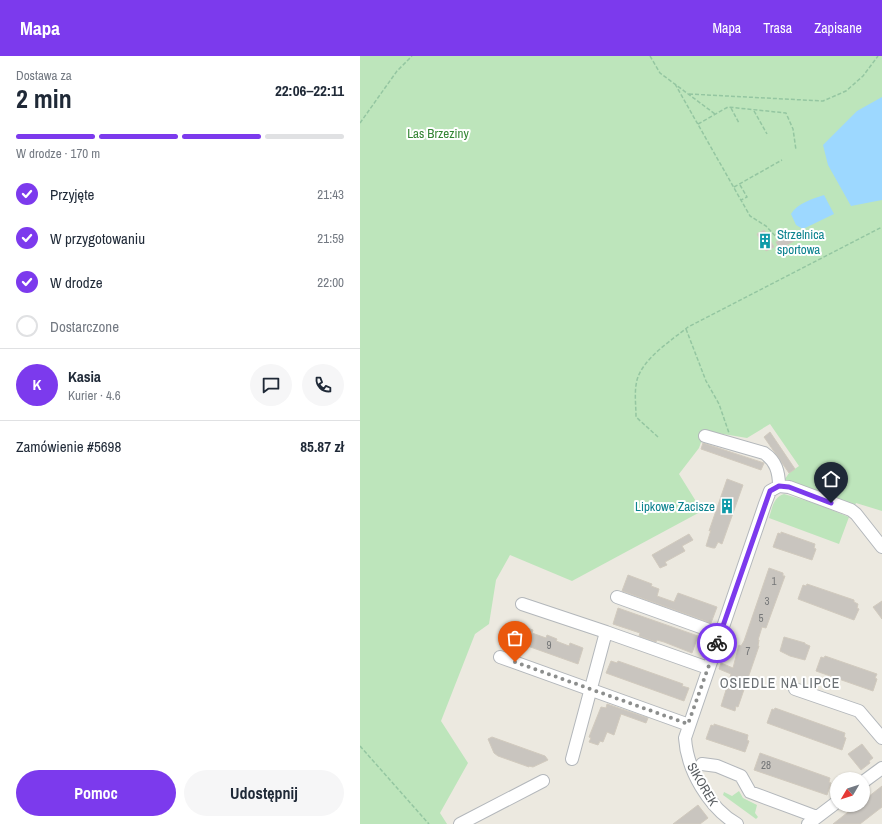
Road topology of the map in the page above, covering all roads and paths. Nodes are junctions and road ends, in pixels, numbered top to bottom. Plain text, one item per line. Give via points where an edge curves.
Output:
1 (412, 56) edge
2 (650, 56) edge
3 (878, 56) edge
4 (675, 84) junction
5 (689, 94) junction
6 (731, 108) junction
7 (754, 111) junction
8 (715, 114) junction
9 (360, 123) edge
10 (739, 123) dead end
11 (698, 124) junction
12 (767, 134) dead end
13 (796, 150) dead end
14 (782, 160) dead end
15 (740, 184) junction
16 (734, 187) junction
17 (741, 200) junction
18 (882, 227) edge
19 (778, 239) dead end
20 (686, 329) junction
21 (705, 436) dead end
22 (658, 437) dead end
23 (733, 444) junction
24 (779, 486) junction
25 (877, 531) edge
26 (882, 547) edge
27 (617, 597) dead end
28 (522, 604) dead end
29 (606, 632) junction
30 (720, 634) junction
31 (500, 657) dead end
32 (708, 668) junction
33 (590, 689) junction
34 (795, 689) dead end
35 (688, 724) junction
36 (882, 738) edge
37 (360, 746) edge
38 (572, 759) dead end
39 (702, 764) dead end
40 (882, 768) edge
41 (870, 777) edge
42 (542, 780) dead end
43 (830, 807) edge
44 (813, 820) edge
45 (722, 821) edge
46 (429, 824) edge
47 (460, 824) edge
48 (737, 824) edge

1 - 9 path via 397,72
2 - 4 path via 660,73
3 - 5 path via 863,76 846,91 822,101
4 - 5 path
4 - 11 path
5 - 8 path
6 - 7 path
6 - 8 path
6 - 10 path
7 - 12 path
7 - 13 path via 786,113 793,129
8 - 11 path
11 - 16 path
14 - 15 path
15 - 16 path
15 - 17 path via 746,197
16 - 17 path
17 - 19 path via 750,216 766,226
18 - 20 path
20 - 22 path via 662,346 643,367 637,379 636,417
20 - 23 path via 706,380 719,404
21 - 23 street
23 - 24 street via 759,451 769,457 778,470
24 - 25 street via 789,487 851,510
24 - 30 street, SIKOREK via 770,491
25 - 26 street
27 - 30 street
28 - 29 street
29 - 32 street
29 - 33 street
30 - 32 street, SIKOREK
31 - 33 street
32 - 35 street, SIKOREK
33 - 35 street
33 - 38 street
34 - 36 street via 860,711
35 - 45 street, SIKOREK via 685,738 688,759
37 - 46 path
39 - 44 street via 717,766 741,776 750,792
40 - 41 street
42 - 47 street
43 - 44 street
45 - 48 street, SIKOREK

